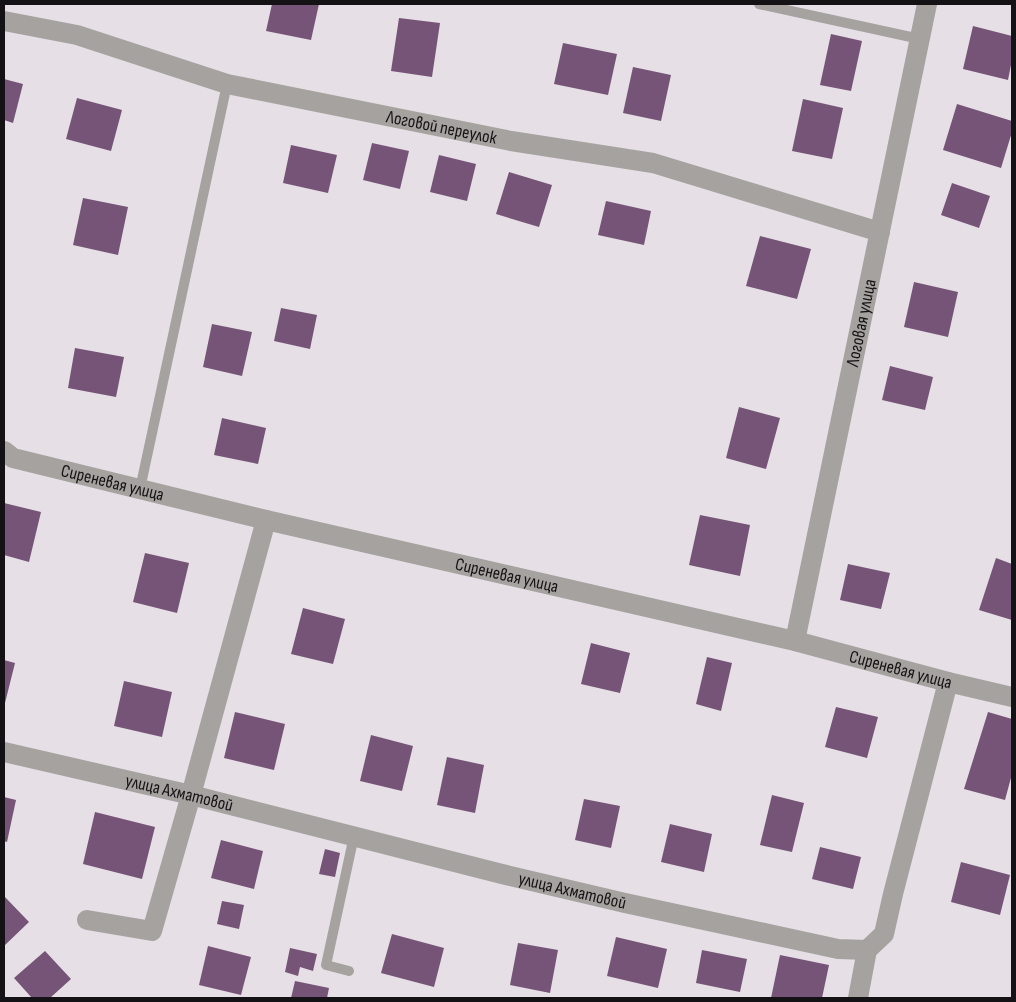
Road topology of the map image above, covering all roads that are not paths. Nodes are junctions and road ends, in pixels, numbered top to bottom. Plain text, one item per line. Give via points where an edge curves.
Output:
1 (759, 4) edge
2 (928, 4) edge
3 (4, 21) edge
4 (920, 39) junction
5 (227, 84) junction
6 (880, 232) junction
7 (4, 450) edge
8 (140, 489) junction
9 (266, 520) junction
10 (795, 641) junction
11 (948, 682) junction
12 (1012, 697) edge
13 (4, 752) edge
14 (191, 795) junction
15 (354, 836) junction
16 (87, 920) dead end
17 (867, 950) junction
18 (349, 971) dead end
19 (858, 998) edge

1 - 4 lane
2 - 4 street, Логовая улица
3 - 5 street, Логовой переулок via 77,35
4 - 6 street, Логовая улица
5 - 6 street, Логовой переулок via 511,141 653,163
5 - 8 lane
6 - 10 street, Логовая улица
7 - 8 street, Сиреневая улица via 14,458
8 - 9 street, Сиреневая улица
9 - 10 street, Сиреневая улица
9 - 14 street
10 - 11 street, Сиреневая улица
11 - 12 street, Сиреневая улица
11 - 17 street via 884,934
13 - 14 street, улица Ахматовой
14 - 15 street, улица Ахматовой
14 - 16 street via 152,931
15 - 17 street, улица Ахматовой via 625,903 838,949
15 - 18 lane via 326,965
17 - 19 street

